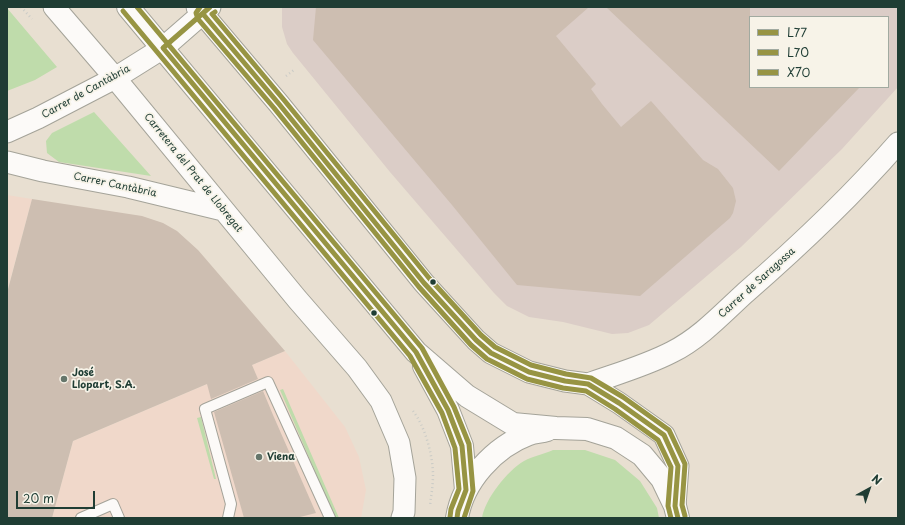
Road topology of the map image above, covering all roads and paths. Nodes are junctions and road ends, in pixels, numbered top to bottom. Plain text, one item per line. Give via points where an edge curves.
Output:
1 (54, 7) edge
2 (128, 7) edge
3 (203, 9) edge
4 (163, 48) junction
5 (115, 78) junction
6 (7, 132) edge
7 (898, 143) edge
8 (7, 162) edge
9 (223, 210) junction
10 (416, 352) junction
11 (588, 384) junction
12 (556, 428) junction
13 (466, 490) junction
14 (677, 512) edge
15 (81, 518) edge
16 (119, 518) edge
17 (228, 518) edge
18 (330, 518) edge
19 (402, 518) edge
20 (457, 518) edge

1 - 5 street, Carretera del Prat de Llobregat
2 - 4 street
3 - 4 street, Carrer de Cantàbria
3 - 11 street via 424,283 476,340 491,353 529,372
4 - 5 street, Carrer de Cantàbria
4 - 10 street
5 - 6 street, Carrer de Cantàbria
5 - 9 street, Carretera del Prat de Llobregat
7 - 11 street, Carrer de Saragossa via 803,242 703,331 674,351 639,367
8 - 9 street, Carrer Cantàbria
9 - 19 street, Carretera del Prat de Llobregat via 357,368 381,401 400,442 405,478
10 - 12 street via 467,396 513,424
10 - 13 street via 448,410 462,446
11 - 14 street via 664,435 678,466
12 - 13 street via 528,435 503,448 482,466
12 - 14 street via 587,429 616,438 642,455 662,478
13 - 20 street
15 - 16 lane via 113,504
17 - 18 lane via 231,504 205,409 268,382

